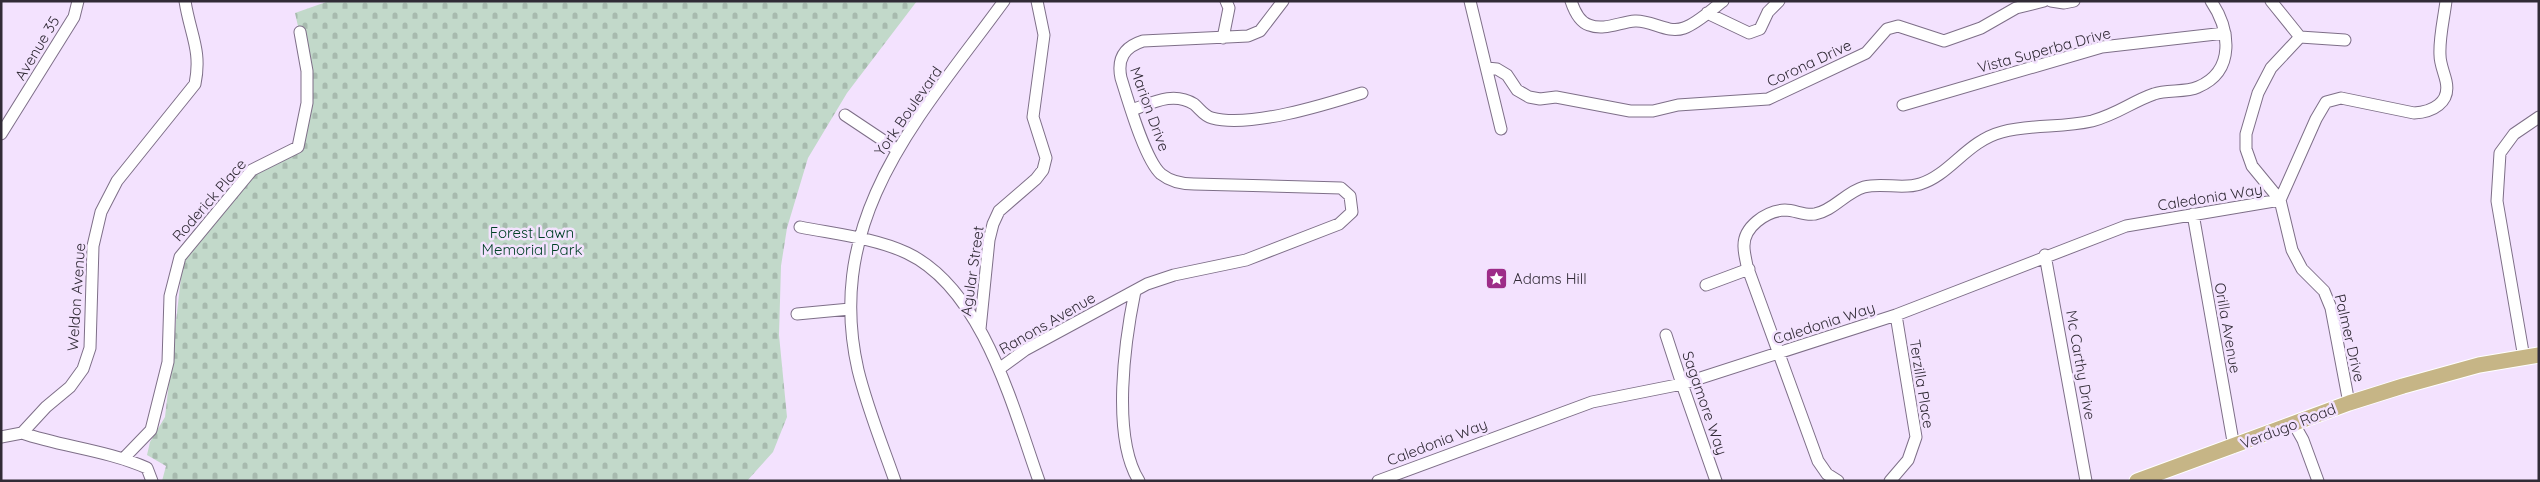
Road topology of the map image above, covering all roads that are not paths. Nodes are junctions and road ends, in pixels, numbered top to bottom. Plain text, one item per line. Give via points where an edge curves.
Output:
1 (78, 1) edge
2 (184, 1) edge
3 (1004, 1) edge
4 (1037, 1) edge
5 (1226, 1) edge
6 (1283, 1) edge
7 (1470, 1) edge
8 (1571, 1) edge
9 (1723, 1) edge
10 (1779, 1) edge
11 (2044, 1) edge
12 (2050, 1) edge
13 (2074, 1) edge
14 (2211, 1) edge
15 (2271, 1) edge
16 (2446, 1) edge
17 (1707, 13) junction
18 (300, 32) dead end
19 (2225, 33) junction
20 (2300, 37) junction
21 (1223, 38) junction
22 (2345, 40) dead end
23 (1487, 68) junction
24 (1362, 93) dead end
25 (1903, 104) dead end
26 (1132, 110) junction
27 (845, 115) dead end
28 (2539, 118) edge
29 (1501, 129) dead end
30 (1, 134) edge
31 (896, 150) junction
32 (2280, 200) junction
33 (1352, 212) joint
34 (2192, 214) junction
35 (800, 227) dead end
36 (859, 239) junction
37 (2046, 255) junction
38 (1749, 269) junction
39 (1706, 285) dead end
40 (1134, 291) junction
41 (850, 309) junction
42 (797, 314) dead end
43 (1896, 315) junction
44 (980, 329) junction
45 (1666, 335) dead end
46 (1780, 353) junction
47 (2531, 357) edge
48 (1000, 369) junction
49 (1682, 384) junction
50 (2349, 403) junction
51 (2294, 424) junction
52 (22, 433) junction
53 (1, 437) edge
54 (2234, 447) junction
55 (124, 459) junction
56 (152, 481) edge
57 (895, 481) edge
58 (1039, 481) edge
59 (1139, 481) edge
60 (1378, 481) edge
61 (1716, 481) edge
62 (1838, 481) edge
63 (1890, 481) edge
64 (2086, 481) edge
65 (2137, 481) edge
66 (2318, 481) edge

1 - 30 street, Avenue 35 via 74,17
2 - 52 street, Weldon Avenue via 197,48 199,65 195,84 117,181 101,212 93,246 90,348 83,369 70,387
3 - 31 street, York Boulevard
4 - 44 street, Agular Street via 1044,35 1033,117 1046,158 1036,179 999,211 993,224
5 - 21 street via 1230,8
6 - 21 street, Marion Drive via 1260,32
7 - 23 street
8 - 17 street via 1576,15 1588,26 1608,27 1635,21 1669,30 1684,28
9 - 17 street
10 - 17 street via 1768,12 1760,29 1749,33
11 - 23 street, Corona Drive via 2016,8 1980,28 1944,40 1904,27 1887,29 1866,53 1768,99 1630,111 1556,97 1530,97 1517,90 1507,75
12 - 13 street
14 - 19 street via 2221,16
15 - 20 street
16 - 32 street via 2439,53 2447,83 2446,96 2439,106 2414,112 2341,98 2326,102
18 - 55 street, Roderick Place via 307,70 307,103 298,147 252,170 180,257 170,296 168,362 151,430
19 - 25 street, Vista Superba Drive via 2102,47
19 - 38 street via 2224,65 2216,76 2198,88 2154,94 2115,114 2092,121 2001,132 1980,141 1937,177 1920,184 1865,187 1816,214 1786,210 1770,214 1753,225 1746,236 1744,247
20 - 22 street
20 - 32 street, Palmer Drive via 2271,68 2258,93 2246,134 2246,149 2252,166
21 - 26 street, Marion Drive via 1143,41 1132,45 1122,54 1118,66
23 - 29 street
24 - 26 street via 1306,111 1247,119 1211,118 1181,98 1166,98
26 - 33 street, Marion Drive via 1157,168 1161,174 1178,183 1341,188 1350,196
27 - 31 street
28 - 47 street via 2514,134 2500,153 2497,200
31 - 36 street, York Boulevard via 872,198
32 - 34 street, Caledonia Way
32 - 50 street, Palmer Drive via 2292,250 2302,269 2324,291 2331,308
33 - 40 street, Ranons Avenue via 1339,224 1246,260 1174,275
34 - 37 street, Caledonia Way via 2126,226
34 - 54 street, Orilla Avenue
35 - 36 street, Ranons Avenue
36 - 41 street, York Boulevard
36 - 44 street, Ranons Avenue via 907,253 934,269
37 - 43 street, Caledonia Way
37 - 64 street, Mc Carthy Drive
38 - 39 street
38 - 46 street
40 - 48 street, Ranons Avenue via 1025,350
40 - 59 street via 1127,332 1122,414 1126,440
41 - 42 street
41 - 57 street, York Boulevard via 858,369
43 - 46 street, Caledonia Way
43 - 63 street, Terzilla Place via 1916,437 1908,460
44 - 48 street, Ranons Avenue
45 - 49 street, Sagamore Way
46 - 49 street, Caledonia Way
46 - 62 street via 1818,461
47 - 50 main road, Verdugo Road via 2440,374
48 - 58 street
49 - 60 street, Caledonia Way via 1592,402
49 - 61 street, Sagamore Way
50 - 51 main road, Verdugo Road
51 - 54 main road, Verdugo Road
51 - 66 street
52 - 53 street
52 - 55 street
54 - 65 main road, Verdugo Road
55 - 56 street via 146,468

